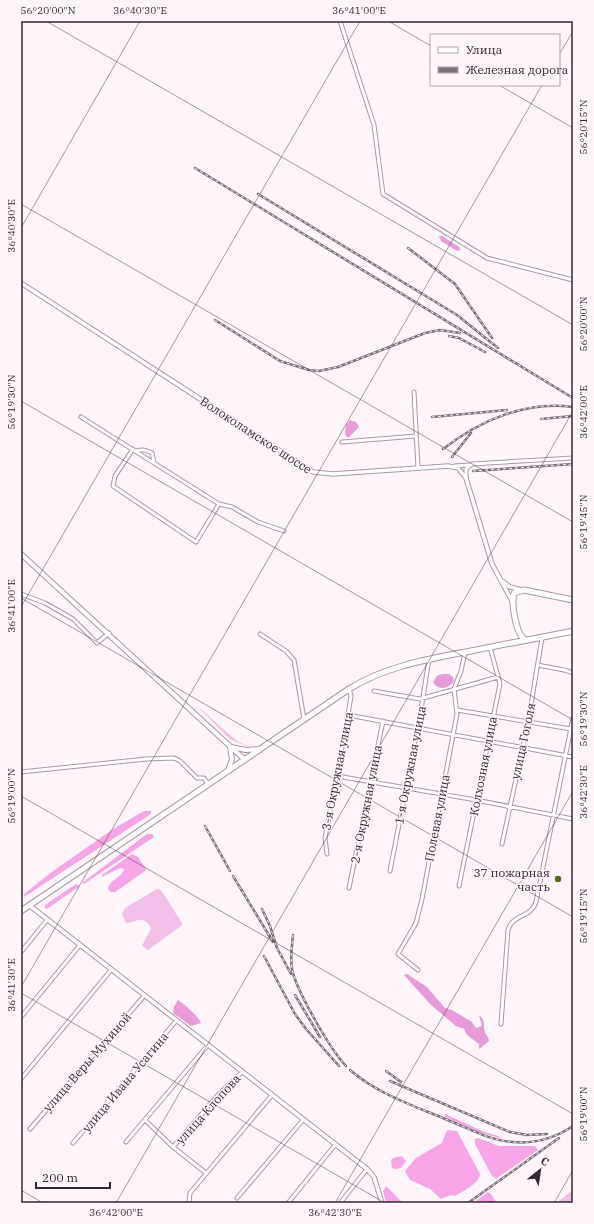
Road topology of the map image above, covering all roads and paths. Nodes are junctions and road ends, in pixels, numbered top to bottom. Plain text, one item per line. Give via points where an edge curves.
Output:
1 (340, 21) edge
2 (573, 280) edge
3 (21, 283) edge
4 (414, 392) dead end
5 (81, 417) dead end
6 (416, 436) junction
7 (342, 442) dead end
8 (134, 450) junction
9 (573, 458) edge
10 (155, 463) junction
11 (472, 464) junction
12 (454, 466) junction
13 (418, 468) junction
14 (466, 478) junction
15 (220, 504) junction
16 (284, 531) dead end
17 (21, 554) edge
18 (496, 574) junction
19 (524, 590) junction
20 (21, 594) edge
21 (573, 600) edge
22 (513, 604) junction
23 (573, 631) edge
24 (109, 633) junction
25 (260, 634) dead end
26 (519, 634) junction
27 (542, 638) junction
28 (527, 641) junction
29 (514, 643) junction
30 (490, 647) junction
31 (465, 652) junction
32 (429, 659) junction
33 (538, 665) junction
34 (573, 673) edge
35 (498, 676) junction
36 (454, 688) junction
37 (349, 689) junction
38 (374, 691) dead end
39 (423, 697) junction
40 (457, 710) junction
41 (348, 715) junction
42 (493, 715) junction
43 (573, 718) edge
44 (304, 719) junction
45 (383, 721) junction
46 (528, 721) junction
47 (418, 728) junction
48 (571, 729) junction
49 (453, 735) junction
50 (488, 741) junction
51 (230, 746) junction
52 (261, 748) junction
53 (522, 748) junction
54 (566, 756) junction
55 (573, 757) edge
56 (245, 760) junction
57 (21, 772) edge
58 (228, 772) junction
59 (336, 776) junction
60 (371, 781) junction
61 (208, 784) junction
62 (406, 787) junction
63 (441, 794) junction
64 (476, 800) junction
65 (510, 806) junction
66 (554, 815) junction
67 (573, 819) edge
68 (502, 844) dead end
69 (327, 854) dead end
70 (390, 871) dead end
71 (459, 886) dead end
72 (349, 888) dead end
73 (24, 908) edge
74 (47, 920) junction
75 (80, 945) junction
76 (21, 952) edge
77 (112, 970) junction
78 (418, 970) dead end
79 (144, 996) junction
80 (21, 1017) edge
81 (176, 1021) junction
82 (501, 1024) dead end
83 (208, 1045) junction
84 (242, 1072) junction
85 (21, 1079) edge
86 (272, 1095) junction
87 (144, 1120) junction
88 (303, 1120) junction
89 (30, 1129) dead end
90 (126, 1142) dead end
91 (73, 1143) dead end
92 (335, 1145) junction
93 (173, 1147) junction
94 (367, 1169) junction
95 (206, 1174) junction
96 (237, 1198) dead end
97 (189, 1203) edge
98 (288, 1203) edge
99 (340, 1203) edge
100 (382, 1203) edge

1 - 2 street via 374,125 383,194 487,258
3 - 13 street, Волоколамское шоссе via 313,472 333,474
4 - 6 street
5 - 8 street
6 - 7 street
6 - 13 street
8 - 10 street
8 - 10 street via 142,449 152,453
8 - 15 street via 115,476 113,486 196,542
9 - 11 street
10 - 15 street
11 - 12 street
11 - 14 street via 466,469
12 - 13 street, Волоколамское шоссе
12 - 14 street
14 - 18 street
15 - 16 street
17 - 24 main road
18 - 19 street via 507,585
18 - 22 street
19 - 21 highway
19 - 22 highway via 514,594
20 - 24 street via 46,603 73,619 97,643
22 - 26 highway
23 - 27 highway
24 - 51 main road
25 - 44 street via 286,651 294,660
26 - 28 highway
26 - 29 highway
27 - 28 highway
27 - 33 street, улица Гоголя
28 - 29 highway
29 - 30 highway
30 - 31 highway
30 - 35 street, Колхозная улица
31 - 32 highway
31 - 36 street, Полевая улица
32 - 37 highway via 393,668
32 - 39 street, 1-я Окружная улица
33 - 34 street
33 - 46 street, улица Гоголя
35 - 36 street
35 - 42 street, Колхозная улица via 500,684
36 - 39 street
36 - 40 street, Полевая улица
37 - 41 street, 3-я Окружная улица via 351,696
37 - 44 highway
38 - 39 street via 420,699
39 - 47 street, 1-я Окружная улица
40 - 42 street
40 - 49 street, Полевая улица
41 - 45 street
41 - 59 street, 3-я Окружная улица
42 - 46 street
42 - 50 street, Колхозная улица
43 - 48 street
44 - 52 highway
45 - 47 street
45 - 60 street, 2-я Окружная улица
46 - 48 street
46 - 53 street, улица Гоголя
47 - 49 street
47 - 62 street, 1-я Окружная улица
48 - 54 street
49 - 50 street
49 - 63 street, Полевая улица
50 - 53 street
50 - 64 street, Колхозная улица
51 - 52 main road via 246,750
51 - 56 main road
51 - 58 main road via 232,759
52 - 56 highway
53 - 54 street
53 - 65 street, улица Гоголя
54 - 55 street
54 - 66 street
56 - 58 highway
57 - 61 street via 174,758 197,778 204,778
58 - 61 highway
59 - 60 street
59 - 69 street, 3-я Окружная улица via 325,838
60 - 62 street
60 - 72 street, 2-я Окружная улица
61 - 73 highway
62 - 63 street
62 - 70 street, 1-я Окружная улица
63 - 64 street
63 - 78 street, Полевая улица via 418,917 398,956
64 - 65 street
64 - 71 street, Колхозная улица
65 - 66 street
65 - 68 street, улица Гоголя
66 - 67 street
66 - 82 street via 535,905 529,913 514,919 510,924
73 - 74 street
74 - 75 street
74 - 76 street
75 - 77 street
75 - 80 street
77 - 79 street
77 - 85 street
79 - 81 street
79 - 89 street, улица Веры Мухиной
81 - 83 street
81 - 91 street, улица Ивана Усагина
83 - 84 street
83 - 87 street
84 - 86 street
84 - 93 street, улица Клопова
86 - 88 street
86 - 95 street
87 - 90 street
87 - 93 street
88 - 92 street
88 - 96 street
92 - 94 street
92 - 98 street
93 - 95 street
94 - 99 street
94 - 100 street via 374,1177
95 - 97 street via 190,1193

